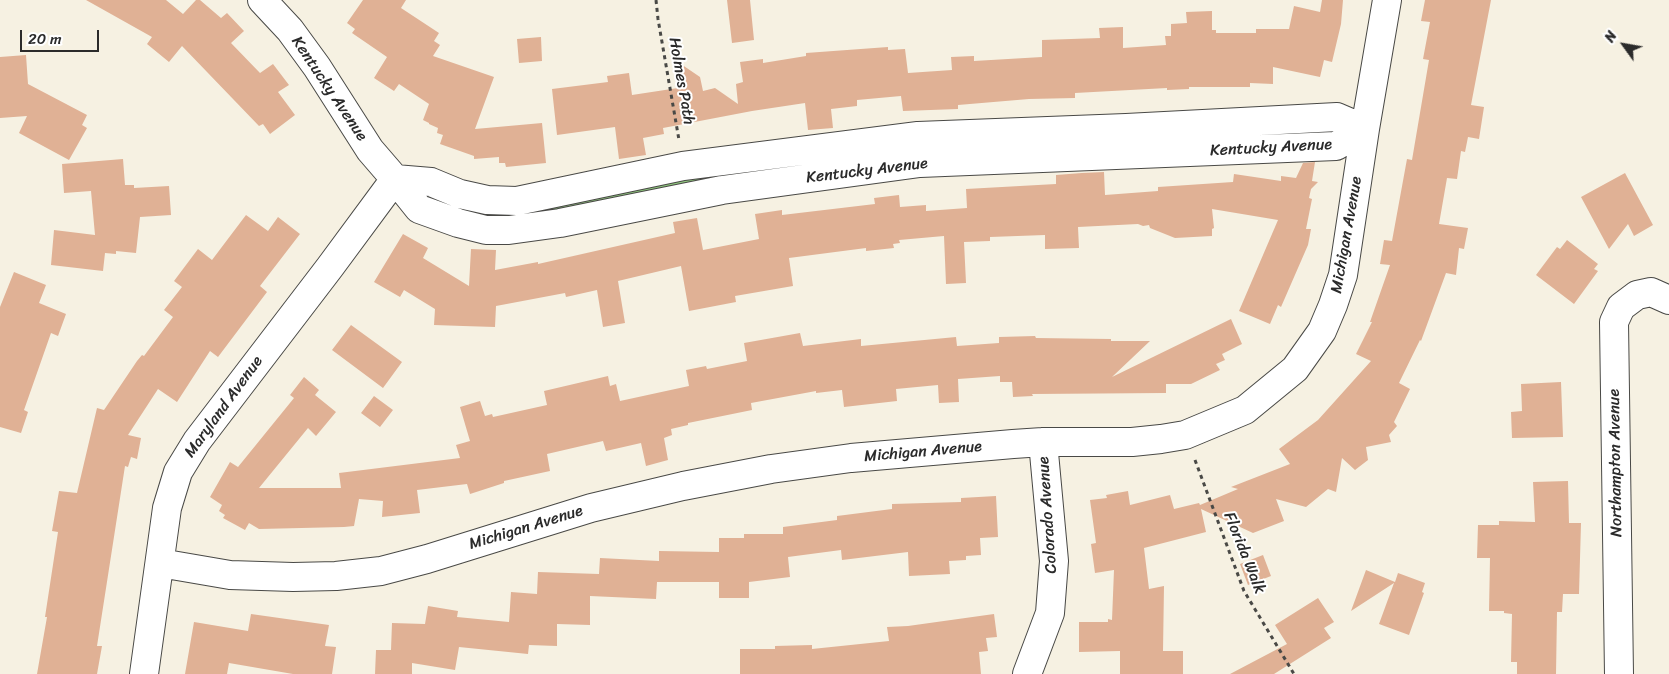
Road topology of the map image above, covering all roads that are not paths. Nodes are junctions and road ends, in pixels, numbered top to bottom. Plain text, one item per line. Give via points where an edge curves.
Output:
1 (262, 0) edge
2 (1387, 0) edge
3 (1365, 129) junction
4 (395, 179) junction
5 (1669, 300) edge
6 (1042, 442) junction
7 (160, 563) junction
8 (144, 674) edge
9 (1027, 674) edge
10 (1619, 674) edge

1 - 4 street, Kentucky Avenue via 290,30 370,150
2 - 3 street, Michigan Avenue
3 - 4 street, Kentucky Avenue via 1337,117 918,136 684,166 517,201 487,200 460,194 431,182
3 - 4 street, Kentucky Avenue via 1336,146 920,163 722,190 560,223 509,230 477,228 419,209
3 - 6 street, Michigan Avenue via 1342,275 1334,305 1322,331 1295,369 1245,410 1185,435 1132,442
4 - 7 street, Maryland Avenue via 197,441 178,472 167,508
5 - 10 street, Northampton Avenue via 1651,292 1638,295 1621,306 1614,322
6 - 7 street, Michigan Avenue via 851,458 683,486 591,508 381,571 336,576 230,575
6 - 9 street, Colorado Avenue via 1054,561 1050,613
7 - 8 street, Maryland Avenue

